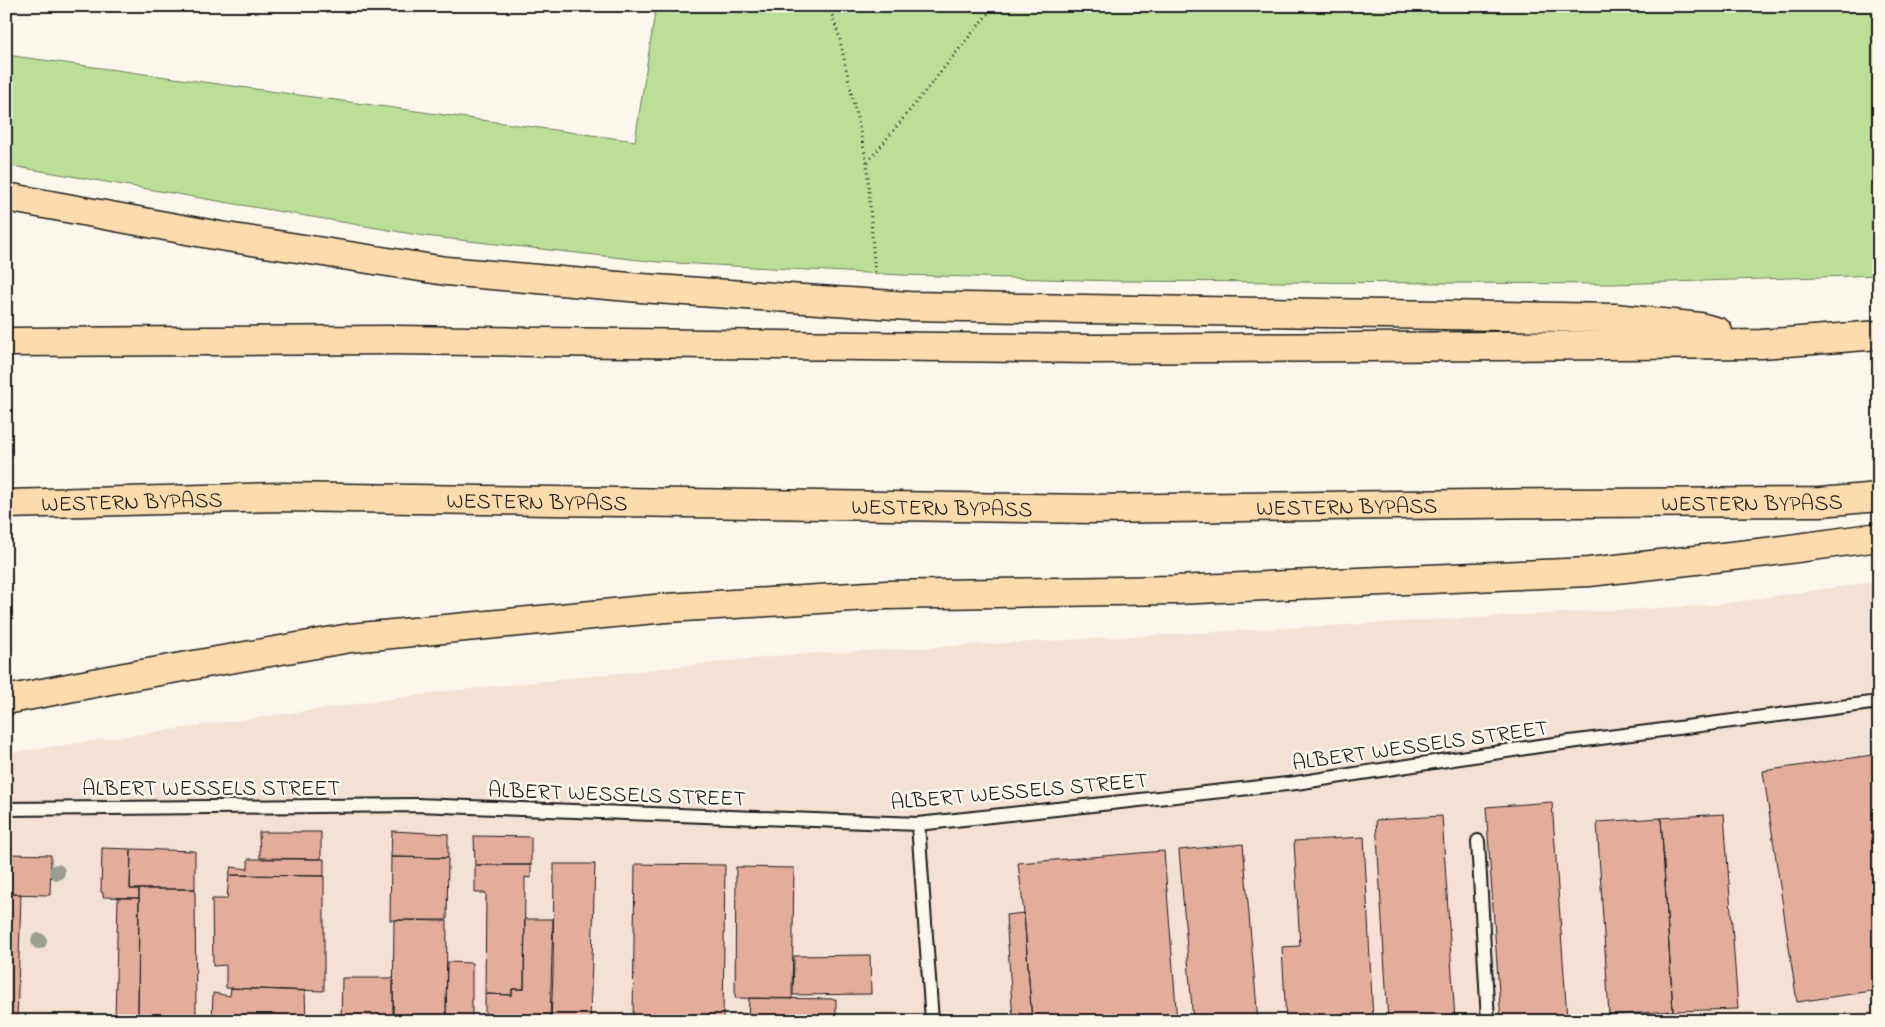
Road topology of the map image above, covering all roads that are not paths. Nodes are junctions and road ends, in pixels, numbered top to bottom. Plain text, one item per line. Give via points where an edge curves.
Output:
1 (6, 197) edge
2 (1879, 335) edge
3 (6, 342) edge
4 (1761, 344) junction
5 (1879, 497) edge
6 (6, 504) edge
7 (1879, 537) edge
8 (6, 700) edge
9 (1879, 702) edge
10 (6, 809) edge
11 (918, 824) junction
12 (1478, 841) dead end
13 (932, 1021) edge
14 (1488, 1021) edge

1 - 4 highway via 220,236 446,271 641,288 909,306 1615,318 1700,327
2 - 4 highway
3 - 4 highway via 394,340 1094,349
5 - 6 highway, WESTERN BYPASS via 1820,502 1094,509 280,497
7 - 8 highway via 1589,572 1175,590 886,595 666,608 350,638
9 - 11 lane, ALBERT WESSELS STREET via 1539,746 1296,783
10 - 11 lane, ALBERT WESSELS STREET via 418,805
11 - 13 lane
12 - 14 lane

